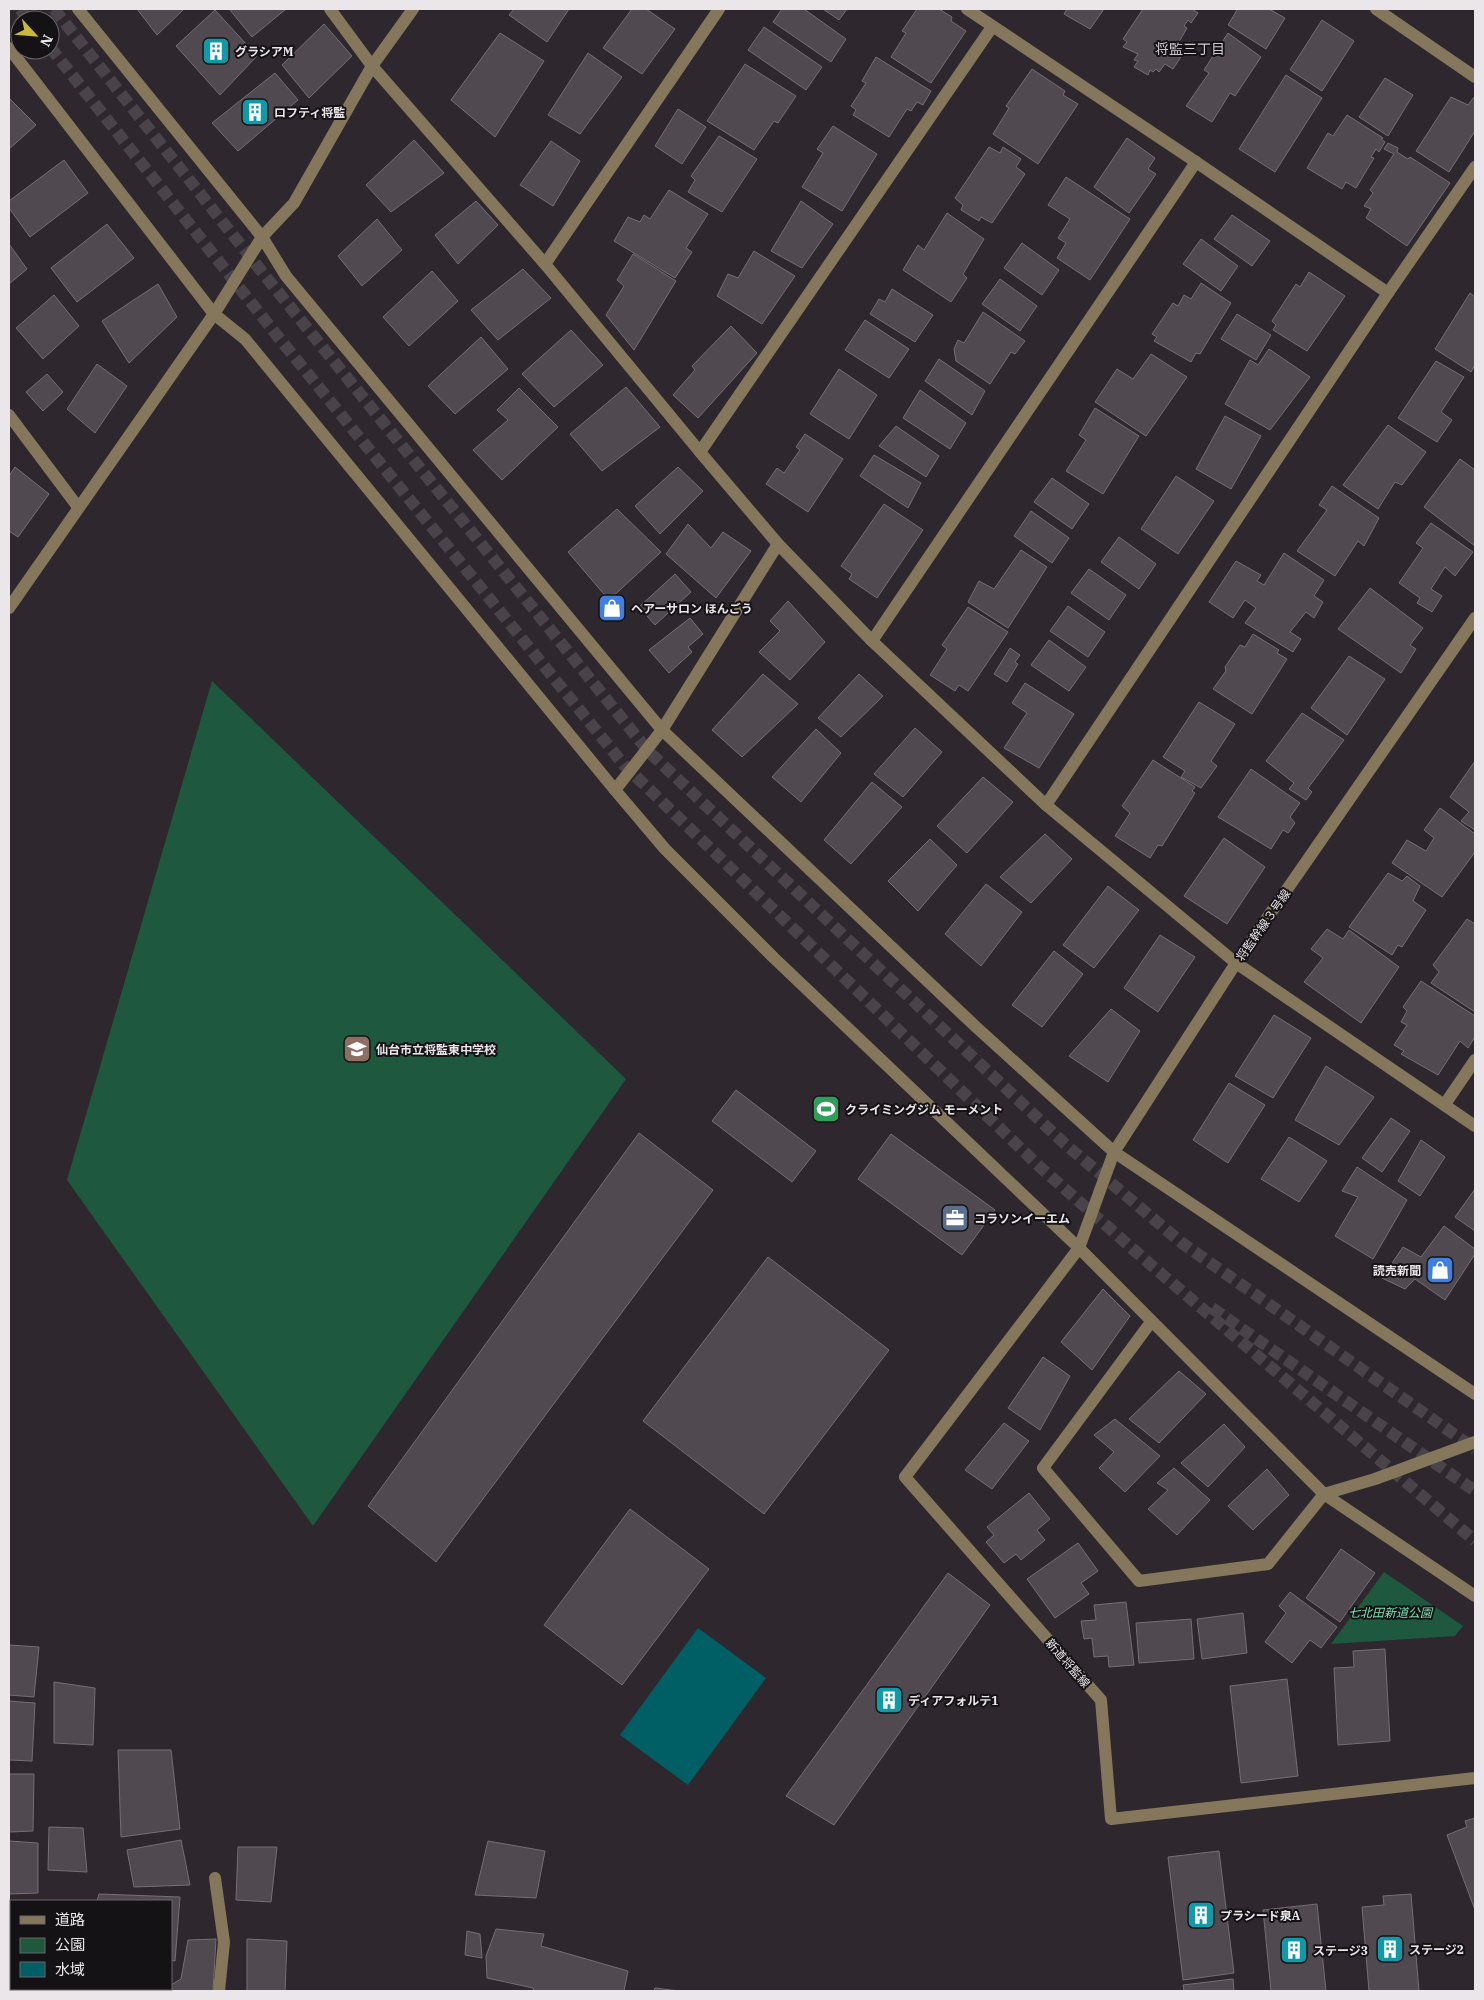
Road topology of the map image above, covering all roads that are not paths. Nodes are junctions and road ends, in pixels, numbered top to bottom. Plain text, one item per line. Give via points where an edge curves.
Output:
1 (78, 9) edge
2 (330, 9) edge
3 (413, 9) edge
4 (719, 9) edge
5 (967, 9) edge
6 (1376, 9) edge
7 (992, 28) junction
8 (9, 48) edge
9 (372, 66) junction
10 (1475, 77) edge
11 (1196, 162) junction
12 (1475, 166) edge
13 (262, 236) junction
14 (545, 264) junction
15 (1388, 292) junction
16 (214, 314) junction
17 (9, 415) edge
18 (700, 452) junction
19 (78, 508) junction
20 (778, 544) junction
21 (9, 608) edge
22 (1475, 618) edge
23 (872, 641) junction
24 (662, 730) junction
25 (615, 790) junction
26 (1046, 805) junction
27 (1236, 963) junction
28 (1475, 1060) edge
29 (1445, 1104) junction
30 (1475, 1126) edge
31 (1114, 1152) junction
32 (1079, 1248) junction
33 (1151, 1322) junction
34 (1475, 1394) edge
35 (1475, 1442) edge
36 (1324, 1494) junction
37 (1475, 1596) edge
38 (1475, 1778) edge
39 (215, 1878) dead end
40 (220, 1991) edge

1 - 13 street
2 - 9 street
3 - 9 street
4 - 14 street
5 - 7 street
6 - 10 street
7 - 11 street
7 - 18 street
8 - 16 street
9 - 13 street via 294,204
9 - 14 street
11 - 15 street
11 - 23 street
12 - 15 street
13 - 16 street
13 - 24 street via 286,276
14 - 18 street
15 - 26 street
16 - 19 street
16 - 25 street via 245,339
17 - 19 street
18 - 20 street
19 - 21 street
20 - 23 street
20 - 24 street
22 - 27 street, 将監幹線３号線
23 - 26 street
24 - 25 street
24 - 31 street via 968,1020
25 - 32 street via 665,849 774,958
26 - 27 street
27 - 29 street
27 - 31 street, 将監幹線３号線
28 - 29 street
29 - 30 street
31 - 32 street, 将監幹線３号線
31 - 34 street
32 - 33 street
32 - 38 street, 新道将監線 via 905,1477 1101,1700 1111,1819
33 - 36 street
33 - 36 street via 1042,1468 1139,1581 1268,1564
35 - 36 street
36 - 37 street
39 - 40 street via 224,1942

